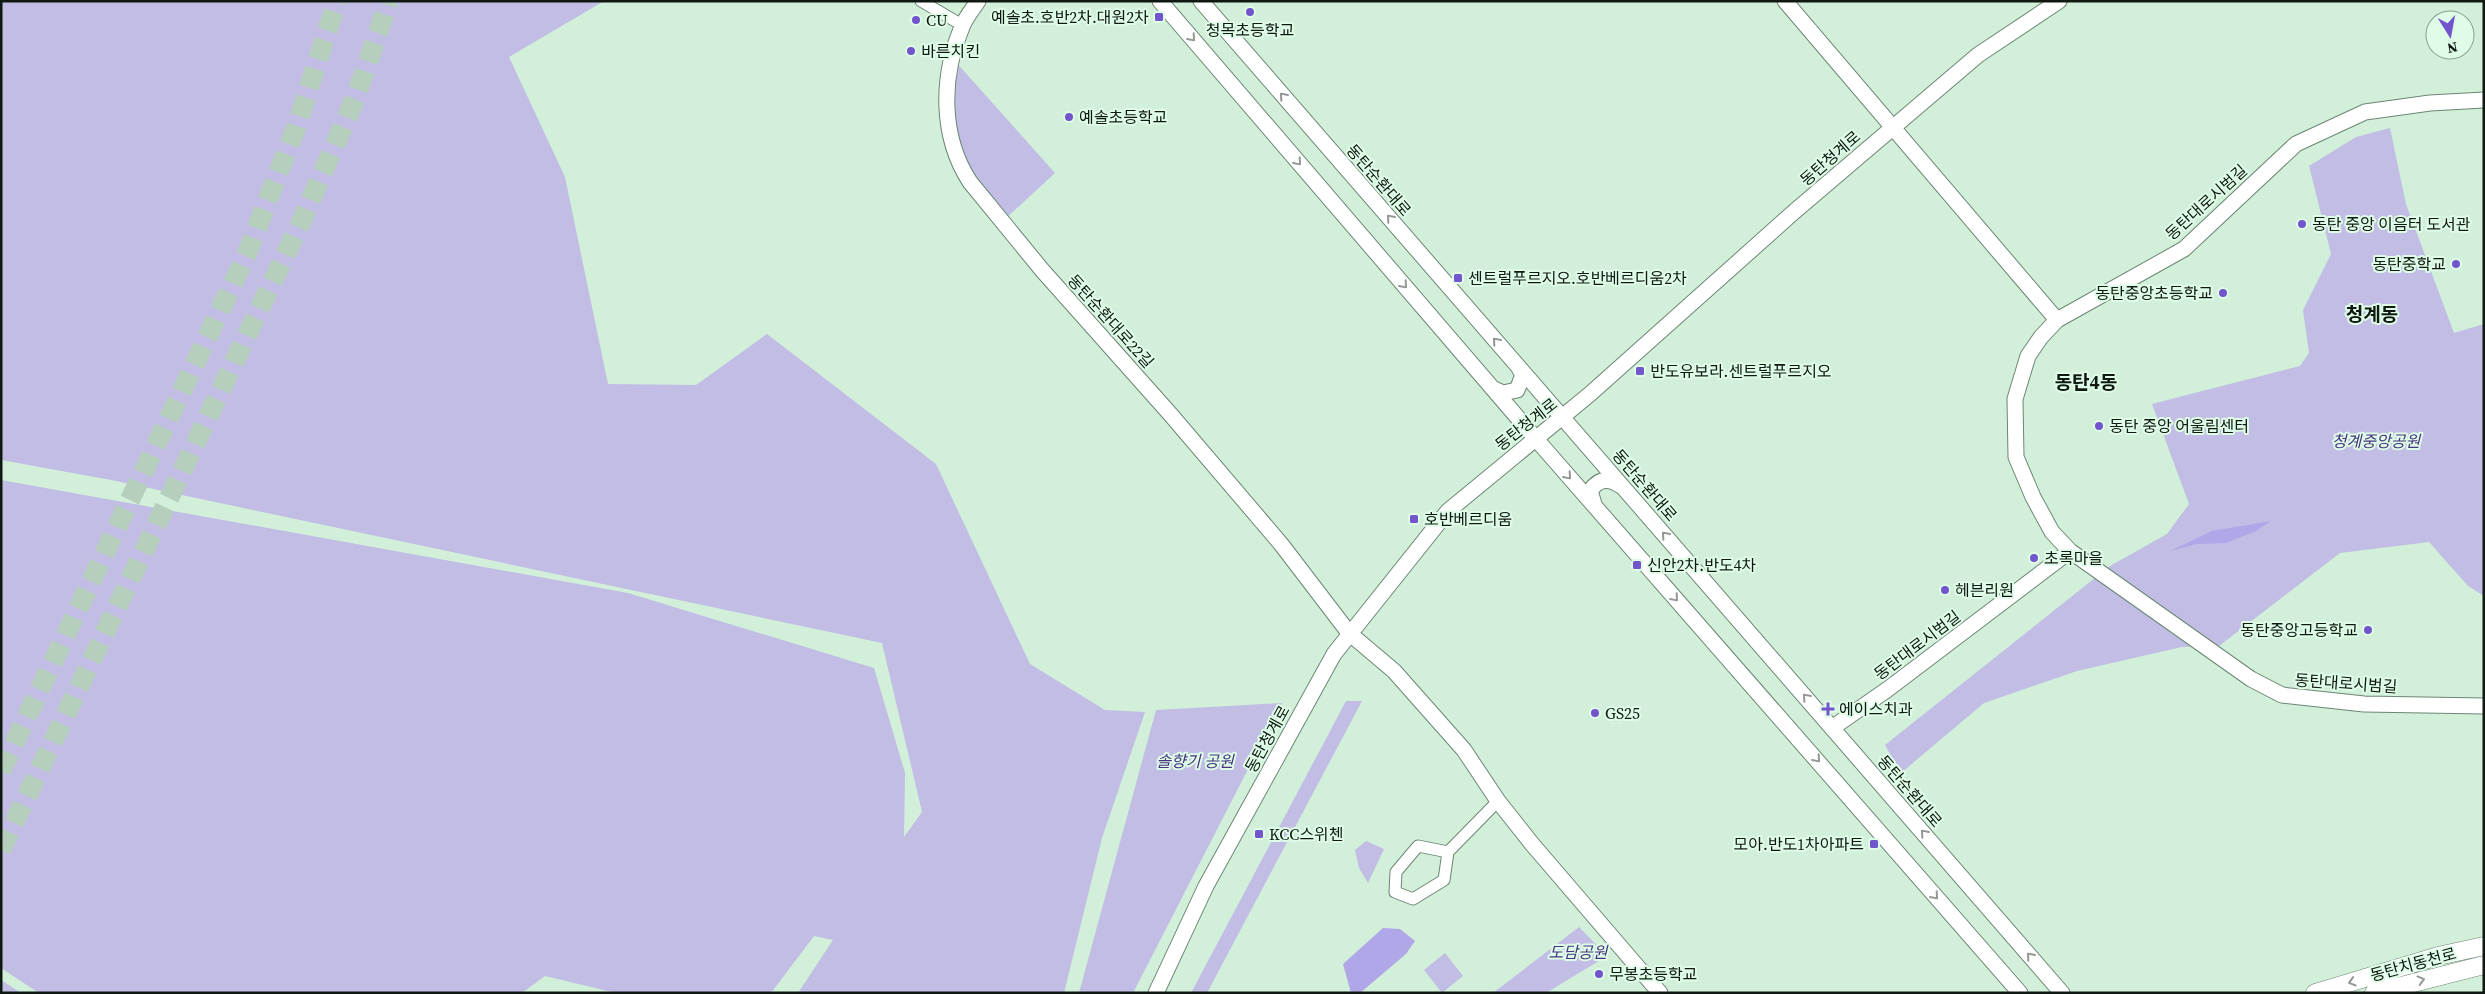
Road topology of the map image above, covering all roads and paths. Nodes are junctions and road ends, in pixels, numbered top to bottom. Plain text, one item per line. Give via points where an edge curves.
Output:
1 (921, 1) edge
2 (978, 1) edge
3 (1160, 1) edge
4 (1201, 1) edge
5 (1785, 1) edge
6 (2059, 1) edge
7 (962, 25) junction
8 (2484, 100) edge
9 (1893, 127) junction
10 (2057, 320) junction
11 (1516, 365) junction
12 (1492, 388) junction
13 (1562, 418) junction
14 (1536, 439) junction
15 (1622, 487) junction
16 (1595, 506) junction
17 (2070, 551) junction
18 (1349, 633) junction
19 (2484, 706) edge
20 (1832, 728) junction
21 (1498, 801) junction
22 (1448, 852) junction
23 (2484, 946) edge
24 (2484, 965) edge
25 (1156, 993) edge
26 (1660, 993) edge
27 (2020, 993) edge
28 (2062, 993) edge
29 (2315, 993) edge
30 (2374, 993) edge

1 - 7 street
2 - 7 street, 동탄순환대로22길
3 -> 12 street
11 -> 4 street, 동탄순환대로
5 - 9 street
6 - 9 street, 동탄청계로 via 1978,56
7 - 18 street, 동탄순환대로22길 via 947,79 947,117 960,167 1042,270 1280,544
8 - 10 street, 동탄대로시범길 via 2365,112 2296,144 2184,249
9 - 10 street
9 - 13 street, 동탄청계로
10 - 17 street, 동탄대로시범길 via 2028,356 2015,399 2014,428 2016,457 2033,497 2052,532
11 - 12 street via 1523,375 1517,390 1502,393
11 - 13 street, 동탄순환대로
12 - 14 street
13 - 14 street, 동탄청계로
13 - 15 street, 동탄순환대로
14 -> 16 street
14 - 18 street, 동탄청계로 via 1448,511
15 - 16 street via 1614,481 1604,480 1595,484 1590,491
20 -> 15 street, 동탄순환대로
16 -> 27 street
17 - 19 street, 동탄대로시범길 via 2222,660 2282,695 2364,704
17 - 20 street, 동탄대로시범길
18 - 21 street, 동탄순환대로22길 via 1394,671 1464,750
18 - 25 street, 동탄청계로 via 1334,654 1206,886
28 -> 20 street, 동탄순환대로
21 - 22 street
21 - 26 street, 동탄순환대로22길
22 - 22 street via 1418,846 1396,872 1395,892 1413,899 1444,880
23 -> 29 main road, 동탄치동천로 via 2438,956
30 -> 24 main road, 동탄치동천로

